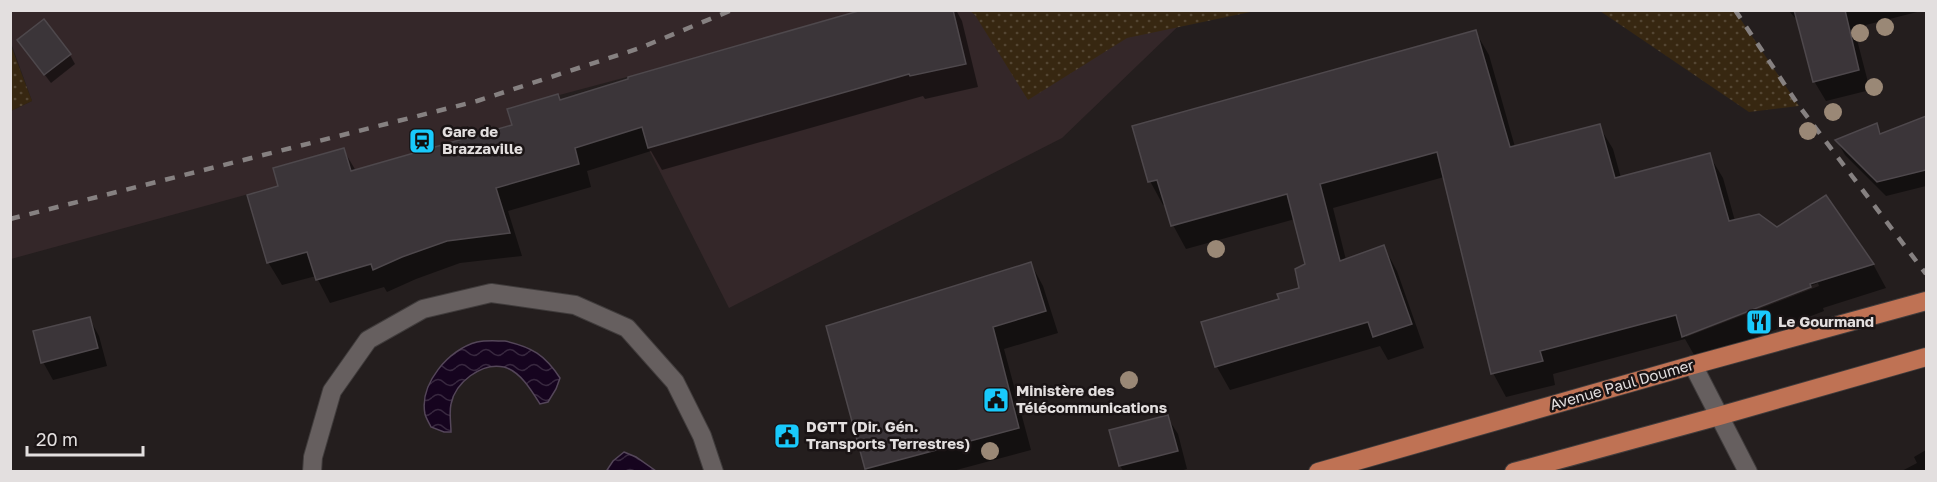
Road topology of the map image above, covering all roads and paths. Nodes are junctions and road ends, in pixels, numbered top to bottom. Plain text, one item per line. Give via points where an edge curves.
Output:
1 (1926, 301) edge
2 (1926, 357) edge
3 (1693, 365) junction
4 (1719, 416) junction
5 (312, 471) edge
6 (714, 471) edge
7 (1318, 471) edge
8 (1514, 471) edge
9 (1748, 471) edge

1 - 3 main road, Avenue Paul Doumer
2 - 4 main road
3 - 4 street
3 - 7 main road, Avenue Paul Doumer
4 - 8 main road
4 - 9 street
5 - 6 street via 332,391 368,340 423,309 491,293 575,305 627,328 675,382 702,436

